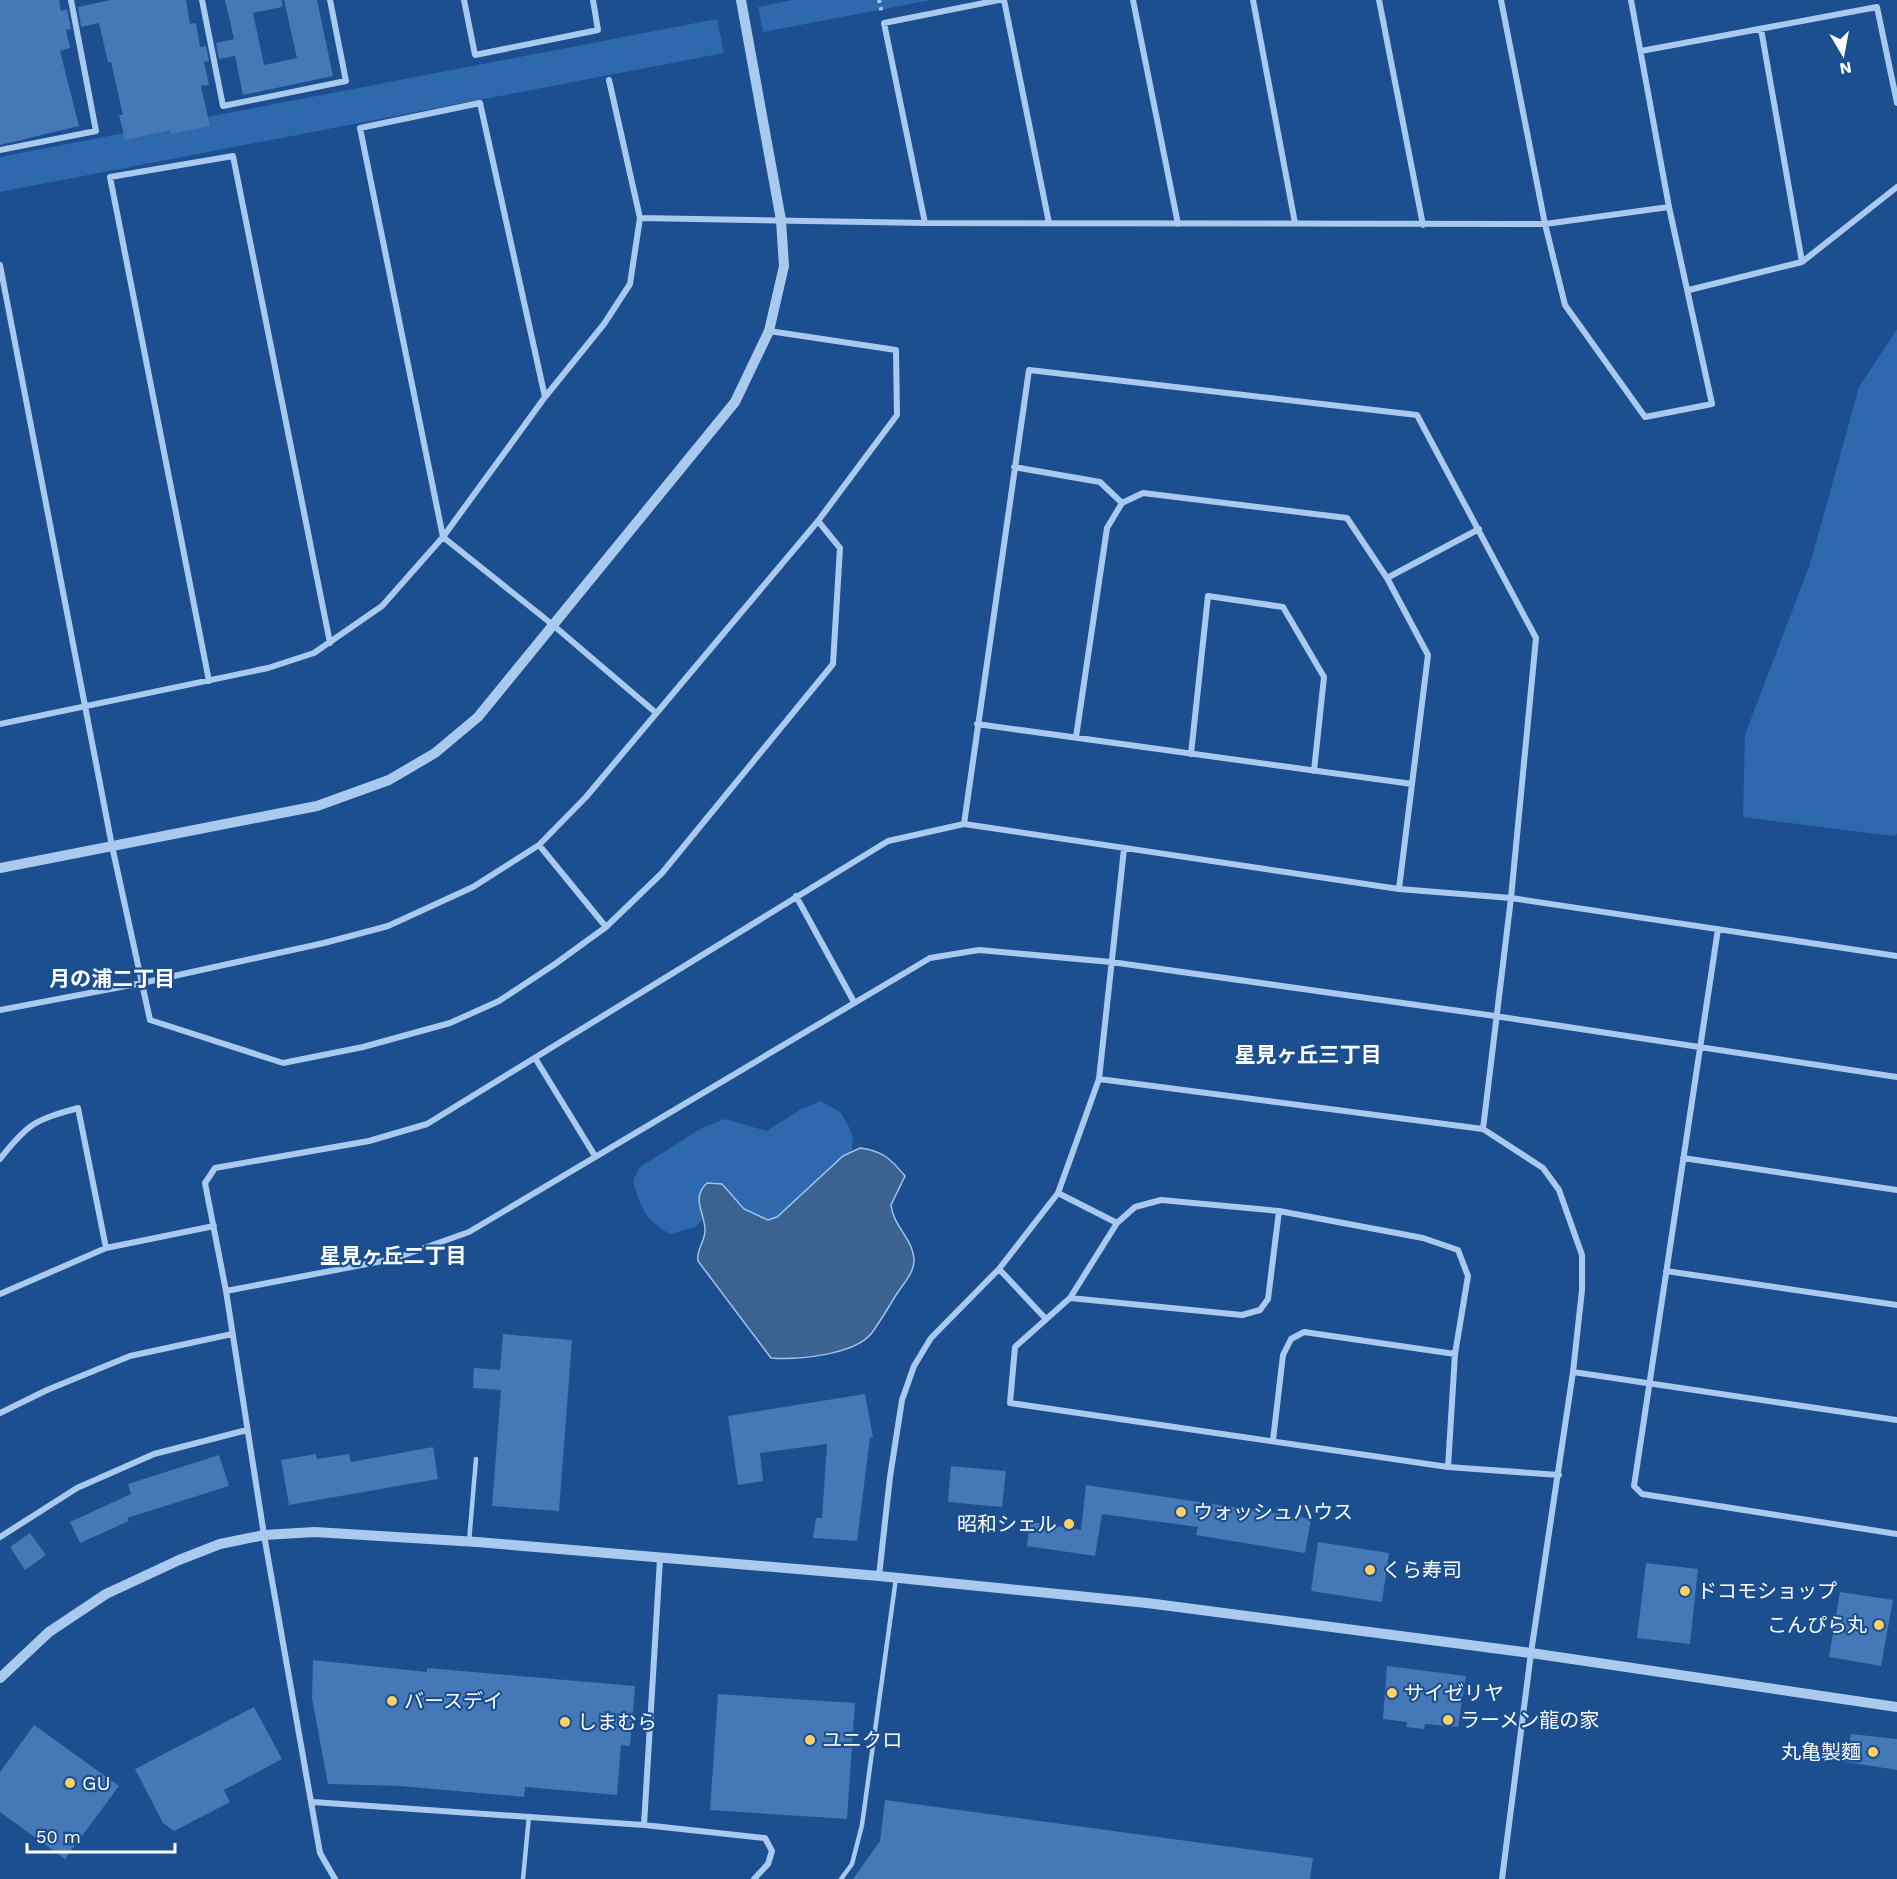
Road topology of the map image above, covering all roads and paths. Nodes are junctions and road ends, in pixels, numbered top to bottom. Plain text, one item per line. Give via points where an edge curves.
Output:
1 (71, 0) edge
2 (202, 0) edge
3 (330, 0) edge
4 (464, 0) edge
5 (593, 0) edge
6 (741, 0) edge
7 (999, 0) edge
8 (1005, 0) edge
9 (1133, 0) edge
10 (1253, 0) edge
11 (1379, 0) edge
12 (1502, 0) edge
13 (1631, 0) edge
14 (1761, 29) junction
15 (1641, 51) junction
16 (609, 80) dead end
17 (1897, 103) edge
18 (0, 150) edge
19 (1897, 187) edge
20 (1669, 207) junction
21 (640, 218) junction
22 (781, 220) junction
23 (925, 223) junction
24 (1049, 223) junction
25 (1295, 223) junction
26 (1178, 224) junction
27 (1545, 224) junction
28 (1423, 225) junction
29 (1802, 262) junction
30 (0, 266) edge
31 (1689, 290) junction
32 (769, 331) junction
33 (545, 397) junction
34 (1014, 467) junction
35 (1122, 503) junction
36 (818, 521) junction
37 (1479, 529) junction
38 (443, 537) junction
39 (1387, 578) junction
40 (553, 624) junction
41 (330, 643) junction
42 (209, 681) junction
43 (87, 706) junction
44 (655, 712) junction
45 (0, 724) edge
46 (977, 724) junction
47 (1076, 737) junction
48 (1191, 754) junction
49 (1314, 771) junction
50 (1412, 784) junction
51 (964, 824) junction
52 (539, 845) junction
53 (112, 846) junction
54 (1124, 849) junction
55 (0, 868) edge
56 (1399, 889) junction
57 (796, 896) junction
58 (1511, 898) junction
59 (606, 927) junction
60 (1718, 929) junction
61 (1897, 956) edge
62 (1111, 962) junction
63 (142, 983) junction
64 (854, 1002) junction
65 (0, 1010) edge
66 (1495, 1016) junction
67 (1698, 1048) junction
68 (535, 1059) junction
69 (1897, 1077) edge
70 (1099, 1078) junction
71 (1483, 1129) junction
72 (595, 1156) junction
73 (1683, 1158) junction
74 (0, 1159) edge
75 (1897, 1190) edge
76 (1058, 1193) junction
77 (1279, 1211) junction
78 (1117, 1223) junction
79 (214, 1226) junction
80 (106, 1248) junction
81 (999, 1269) junction
82 (1665, 1271) junction
83 (226, 1291) junction
84 (0, 1293) edge
85 (1070, 1298) junction
86 (1897, 1305) edge
87 (1045, 1318) junction
88 (232, 1334) junction
89 (1455, 1354) junction
90 (1574, 1372) junction
91 (1649, 1384) junction
92 (0, 1413) edge
93 (1897, 1420) edge
94 (247, 1430) junction
95 (1273, 1440) junction
96 (476, 1459) dead end
97 (1448, 1467) junction
98 (1559, 1475) junction
99 (1897, 1534) edge
100 (264, 1535) junction
101 (0, 1537) edge
102 (470, 1542) junction
103 (660, 1559) junction
104 (879, 1576) junction
105 (896, 1578) junction
106 (1531, 1653) junction
107 (0, 1678) edge
108 (1897, 1707) edge
109 (313, 1802) junction
110 (529, 1815) junction
111 (644, 1825) junction
112 (335, 1879) edge
113 (523, 1879) edge
114 (754, 1879) edge
115 (841, 1879) edge
116 (1502, 1879) edge

1 - 18 street via 96,131
2 - 3 street via 223,106 346,81
4 - 5 street via 475,55 598,30
6 - 22 street
7 - 23 street via 884,23
8 - 24 street
9 - 26 street
10 - 25 street
11 - 28 street
12 - 27 street
13 - 15 street
14 - 15 street
14 - 17 street via 1877,7
14 - 29 street
15 - 20 street
16 - 21 street
19 - 29 street
20 - 27 street
20 - 31 street
21 - 22 street
21 - 33 street via 630,284 604,324
22 - 23 street
22 - 32 street via 784,266
23 - 24 street
24 - 26 street
25 - 26 street
25 - 28 street
27 - 28 street
27 - 31 street via 1565,305 1645,417 1712,404
29 - 31 street
30 - 43 street
32 - 36 street via 896,350 897,415
32 - 40 street via 735,402
33 - 38 street
33 - 38 street via 480,103 360,128
34 - 35 street via 1100,482
34 - 37 street via 1029,370 1417,415
34 - 46 street
35 - 39 street via 1143,493 1347,518
35 - 47 street via 1107,528
36 - 44 street
36 - 59 street via 840,548 833,664 662,873
37 - 39 street
37 - 58 street via 1536,638
38 - 40 street
38 - 41 street via 382,606
39 - 50 street via 1428,655
40 - 44 street
40 - 53 street via 478,717 435,753 389,780 317,806
41 - 42 street via 314,653 268,668
41 - 42 street via 233,156 110,177
42 - 43 street
43 - 45 street
43 - 53 street
44 - 52 street via 586,797
46 - 47 street
46 - 51 street
47 - 48 street
48 - 49 street
48 - 49 street via 1208,596 1283,607 1324,677
49 - 50 street
50 - 56 street
51 - 54 street
51 - 57 street via 888,841
52 - 59 street
52 - 63 street via 473,887 388,926
53 - 55 street
53 - 63 street
54 - 56 street
54 - 62 street
56 - 58 street
57 - 64 street
57 - 68 street
58 - 60 street
58 - 66 street
59 - 63 street via 499,1000 450,1023 363,1047 283,1063 150,1020
60 - 61 street
60 - 67 street
62 - 64 street via 979,950 930,958
62 - 66 street
62 - 70 street
63 - 65 street
64 - 72 street
66 - 67 street
66 - 71 street
67 - 69 street
67 - 73 street
68 - 72 street
68 - 79 street via 427,1124 369,1141 216,1168 205,1183
70 - 71 street
70 - 76 street
71 - 90 street via 1543,1168 1559,1190 1573,1224 1582,1255
72 - 83 street via 469,1232 393,1259
73 - 75 street
73 - 82 street
74 - 80 street via 21,1131 45,1117 78,1108
76 - 78 street
76 - 81 street
77 - 78 street via 1161,1200 1135,1207
77 - 85 street via 1268,1299 1260,1310 1242,1315
77 - 89 street via 1423,1238 1458,1250 1468,1276
78 - 85 street
79 - 80 street
79 - 83 street
80 - 84 street
81 - 87 street
81 - 104 street via 931,1338 914,1366 902,1400
82 - 86 street
82 - 91 street
83 - 88 street
85 - 87 street
87 - 95 street via 1015,1347 1010,1403
88 - 92 street via 130,1356
88 - 94 street
89 - 95 street via 1304,1332 1291,1339 1282,1355
89 - 97 street
90 - 91 street
90 - 98 street
91 - 93 street
91 - 99 street via 1634,1486 1642,1494
94 - 100 street
94 - 101 street via 154,1454 77,1488
95 - 97 street
96 - 102 lane
97 - 98 street
98 - 106 street
100 - 102 street via 315,1532
100 - 107 street via 220,1544 106,1593 49,1632
100 - 109 street
102 - 103 street
103 - 104 street
103 - 111 street
104 - 105 street
105 - 106 street via 1147,1603
105 - 115 lane via 862,1825 852,1864
106 - 108 street
106 - 116 street
109 - 110 street
109 - 112 street via 321,1853
110 - 111 street
110 - 113 lane
111 - 114 street via 765,1838 772,1851 768,1864

